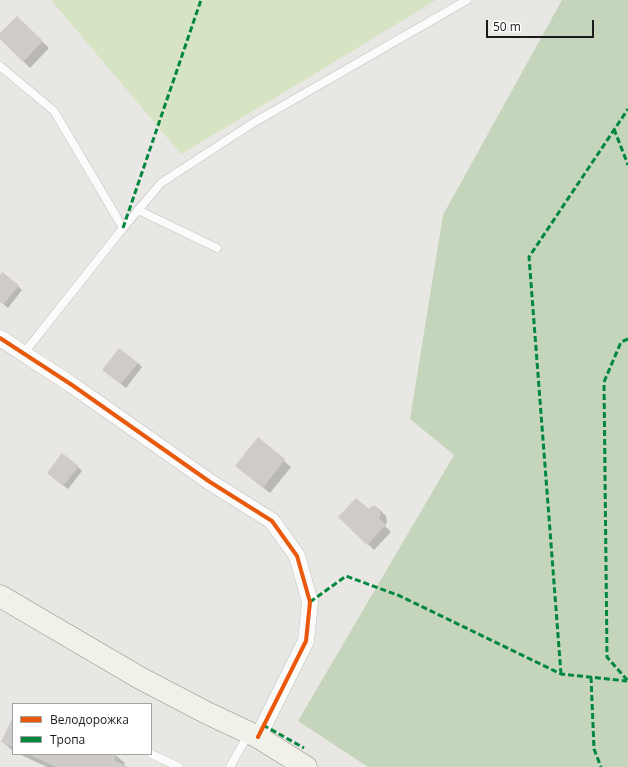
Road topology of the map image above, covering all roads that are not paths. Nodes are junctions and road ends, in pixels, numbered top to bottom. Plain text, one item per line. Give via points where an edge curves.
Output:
1 (467, 0) edge
2 (0, 66) edge
3 (138, 210) junction
4 (123, 228) junction
5 (218, 248) dead end
6 (0, 338) edge
7 (24, 354) junction
8 (0, 596) edge
9 (254, 735) junction
10 (152, 754) edge
11 (179, 767) edge
12 (230, 767) edge
13 (306, 767) edge

1 - 3 lane via 253,123 160,183
2 - 4 lane via 54,111
3 - 4 lane
3 - 5 lane
4 - 7 lane
6 - 7 street
7 - 9 street via 210,482 272,521 298,556 310,602 306,641
8 - 9 main road via 140,678
9 - 12 lane
9 - 13 main road
10 - 11 lane

